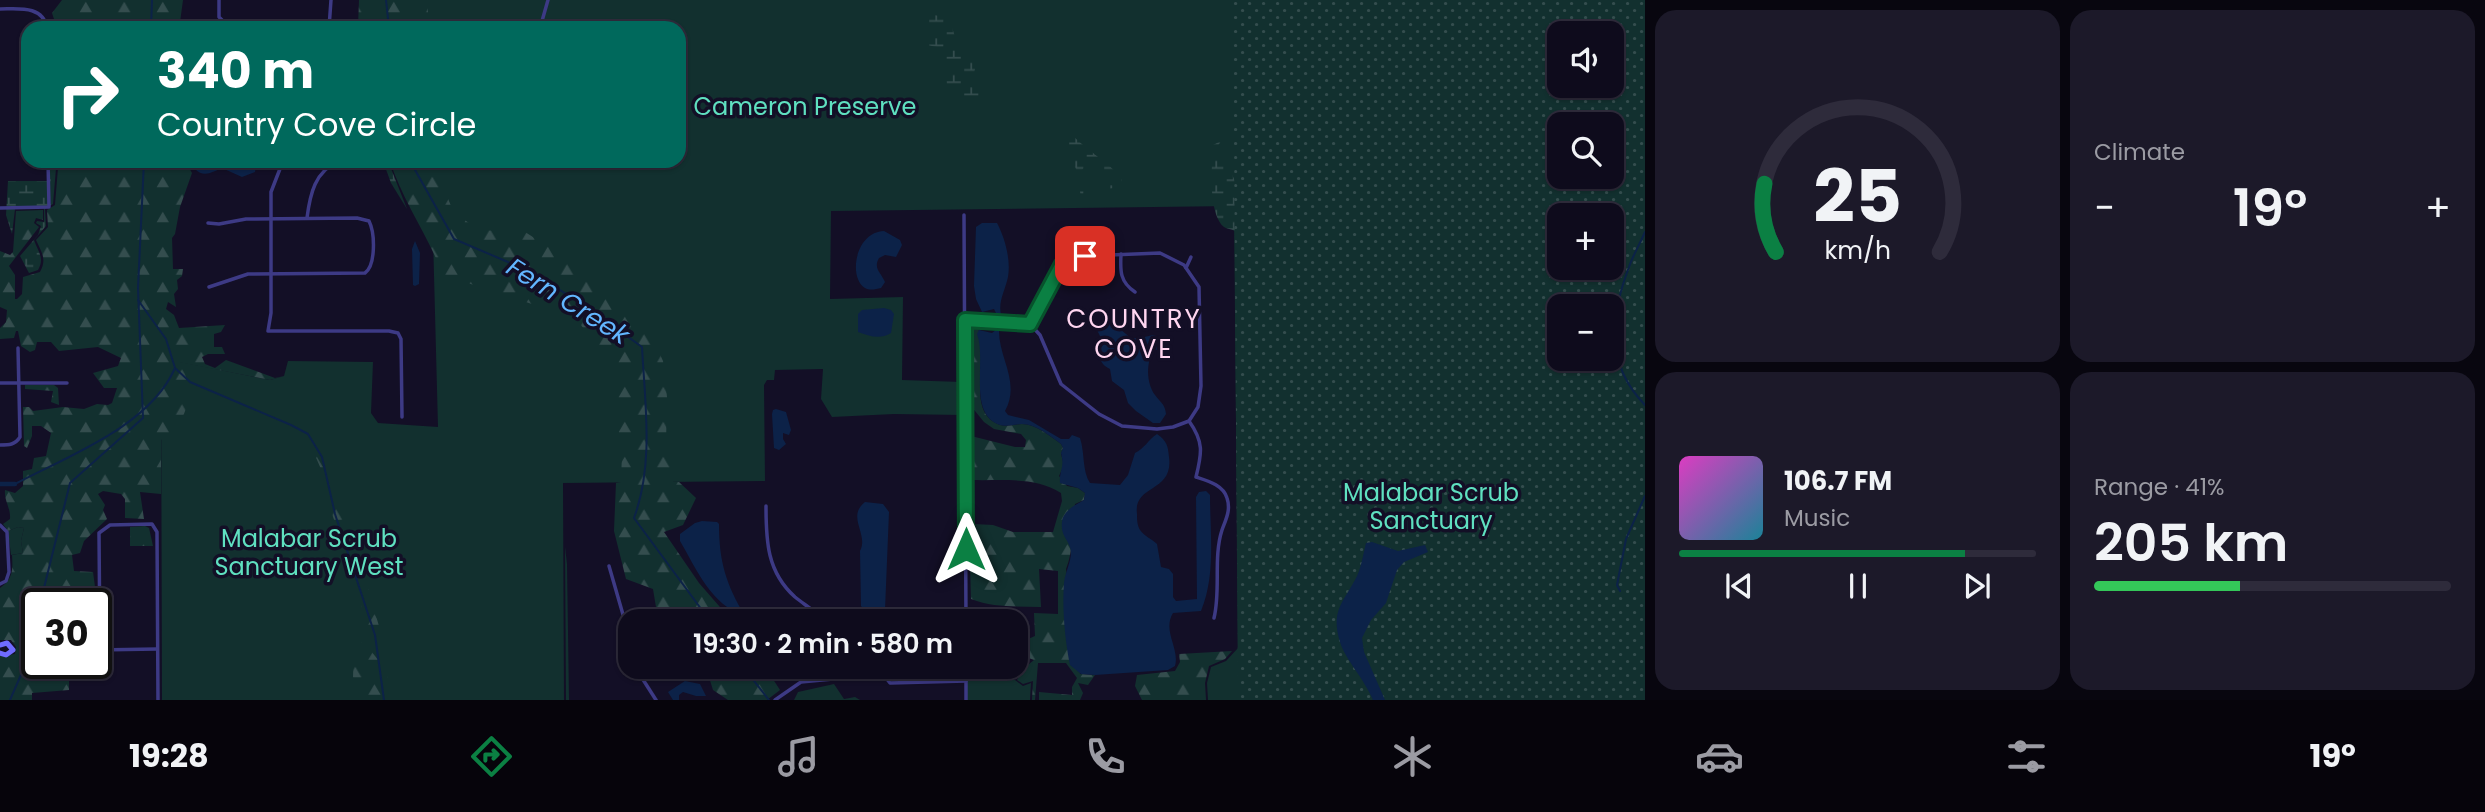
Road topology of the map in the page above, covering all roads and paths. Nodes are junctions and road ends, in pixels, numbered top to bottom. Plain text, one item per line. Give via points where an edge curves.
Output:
1 (219, 0) edge
2 (331, 0) edge
3 (548, 0) edge
4 (0, 9) edge
5 (45, 21) edge
6 (223, 21) edge
7 (329, 21) edge
8 (542, 21) edge
9 (48, 168) edge
10 (280, 168) edge
11 (327, 168) edge
12 (0, 208) edge
13 (964, 215) dead end
14 (270, 218) junction
15 (307, 218) junction
16 (208, 223) dead end
17 (1121, 254) junction
18 (1191, 257) dead end
19 (1057, 258) dead end
20 (1062, 264) junction
21 (1186, 268) junction
22 (270, 274) junction
23 (209, 287) dead end
24 (1135, 292) dead end
25 (965, 320) junction
26 (1030, 324) junction
27 (18, 348) dead end
28 (0, 383) edge
29 (20, 383) junction
30 (67, 383) dead end
31 (402, 417) dead end
32 (1189, 421) junction
33 (0, 444) edge
34 (766, 506) dead end
35 (0, 525) edge
36 (609, 566) dead end
37 (0, 584) edge
38 (99, 588) edge
39 (621, 609) edge
40 (811, 609) edge
41 (966, 609) edge
42 (1214, 618) dead end
43 (0, 645) edge
44 (158, 649) junction
45 (112, 650) edge
46 (0, 653) edge
47 (643, 679) edge
48 (833, 679) edge
49 (887, 679) edge
50 (966, 681) joint
51 (934, 682) joint
52 (158, 700) edge
53 (656, 700) edge
54 (775, 700) edge
55 (966, 700) edge

1 - 6 street
2 - 7 street
3 - 8 street
4 - 5 street via 30,9
9 - 12 street via 49,207
10 - 14 street via 271,192
11 - 15 street via 311,191
13 - 25 street
14 - 15 street
14 - 16 street
14 - 22 street
15 - 22 street via 369,221 369,270 361,274
17 - 20 street via 1085,256
17 - 21 street via 1160,253
17 - 24 street via 1120,274
18 - 21 street
19 - 20 street
20 - 26 street
21 - 32 street via 1199,287 1201,386 1198,407
22 - 23 street via 248,274
22 - 31 street via 268,331 398,333
25 - 26 street
25 - 41 street
26 - 32 street via 1040,335 1061,384 1100,414 1122,426 1157,429
27 - 29 street
28 - 29 street
29 - 30 street
29 - 33 street via 20,437 17,442
32 - 42 street via 1199,435 1202,455 1196,477 1219,486 1227,496
34 - 40 street via 766,543 777,575
35 - 37 street via 7,532 9,572
36 - 39 street
38 - 44 street via 99,533 117,524 154,527
43 - 46 street via 7,643 13,650
44 - 45 street
44 - 52 street
47 - 53 street
48 - 54 street via 801,682
49 - 51 street via 890,683
50 - 51 street
50 - 55 street

